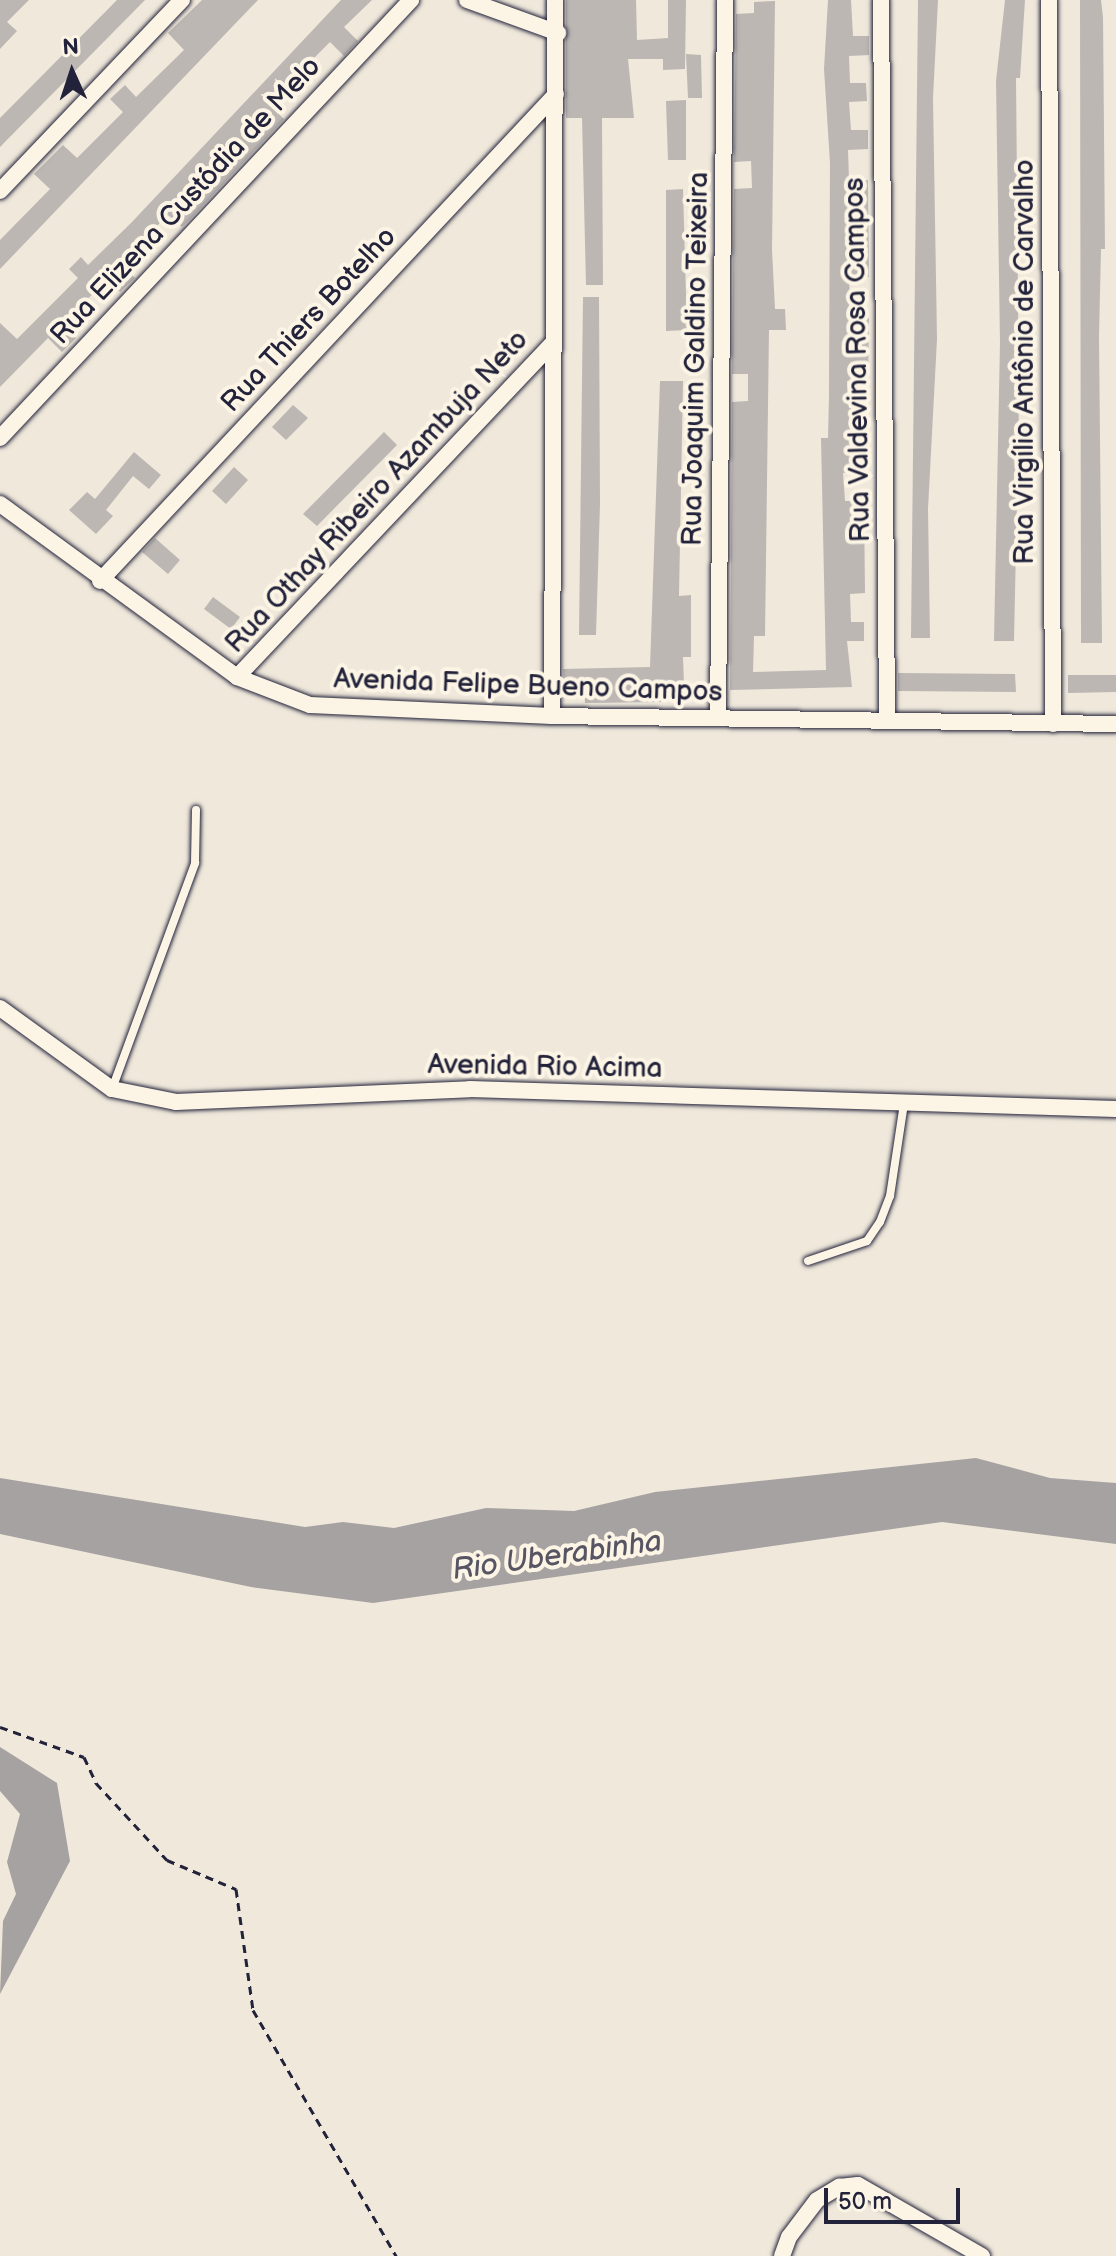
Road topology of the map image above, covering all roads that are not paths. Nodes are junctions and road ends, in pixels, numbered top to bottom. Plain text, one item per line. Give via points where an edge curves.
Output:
1 (182, 0) edge
2 (411, 0) edge
3 (467, 0) edge
4 (555, 0) edge
5 (725, 0) edge
6 (881, 0) edge
7 (1049, 0) edge
8 (558, 33) junction
9 (556, 94) junction
10 (0, 191) edge
11 (554, 342) junction
12 (0, 438) edge
13 (0, 504) edge
14 (100, 581) junction
15 (237, 677) junction
16 (552, 716) junction
17 (718, 718) junction
18 (887, 720) junction
19 (1053, 724) junction
20 (1116, 724) edge
21 (196, 810) dead end
22 (0, 1008) edge
23 (112, 1089) junction
24 (904, 1103) junction
25 (1116, 1109) edge
26 (808, 1261) dead end
27 (782, 2256) edge
28 (982, 2256) edge

1 - 10 street
2 - 12 street, Rua Elizena Custódia de Melo
3 - 8 street
4 - 8 street
5 - 17 street, Rua Joaquim Galdino Teixeira
6 - 18 street, Rua Valdevina Rosa Campos
7 - 19 street, Rua Virgílio Antônio de Carvalho
8 - 9 street
9 - 11 street
9 - 14 street, Rua Thiers Botelho
11 - 15 street, Rua Othay Ribeiro Azambuja Neto
11 - 16 street
13 - 14 street, Avenida Felipe Bueno Campos
14 - 15 street, Avenida Felipe Bueno Campos
15 - 16 street, Avenida Felipe Bueno Campos via 275,696 349,711
16 - 17 street, Avenida Felipe Bueno Campos
17 - 18 street, Avenida Felipe Bueno Campos
18 - 19 street, Avenida Felipe Bueno Campos
19 - 20 street, Avenida Felipe Bueno Campos
21 - 23 lane via 195,863
22 - 23 street, Avenida Rio Acima
23 - 24 street, Avenida Rio Acima via 176,1102 470,1089
24 - 25 street, Avenida Rio Acima
24 - 26 lane via 890,1196 880,1222 867,1241
27 - 28 street via 789,2237 817,2200 839,2187 858,2185

